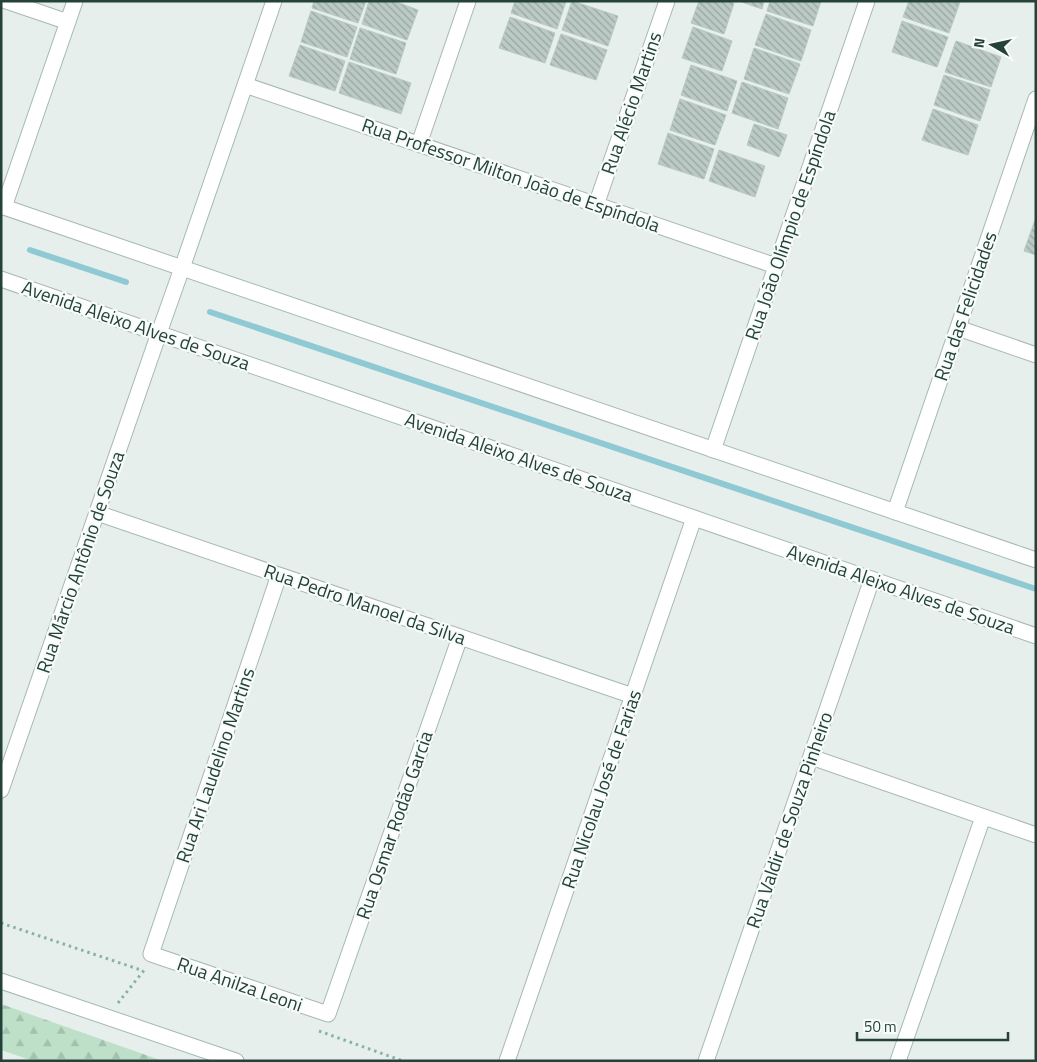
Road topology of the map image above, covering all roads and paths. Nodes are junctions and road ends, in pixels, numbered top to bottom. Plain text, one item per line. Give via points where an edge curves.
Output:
1 (6, 1) edge
2 (75, 1) edge
3 (274, 1) edge
4 (468, 1) edge
5 (667, 1) edge
6 (867, 1) edge
7 (68, 22) junction
8 (245, 85) junction
9 (1036, 99) edge
10 (418, 144) junction
11 (596, 205) junction
12 (2, 209) edge
13 (776, 266) junction
14 (182, 268) junction
15 (1, 278) edge
16 (958, 328) junction
17 (159, 333) junction
18 (1036, 355) edge
19 (713, 450) junction
20 (894, 512) junction
21 (97, 513) junction
22 (694, 518) junction
23 (1036, 560) edge
24 (279, 575) junction
25 (872, 579) junction
26 (1036, 636) edge
27 (460, 637) junction
28 (633, 696) junction
29 (811, 757) junction
30 (1, 790) edge
31 (982, 817) junction
32 (1036, 835) edge
33 (151, 954) joint
34 (144, 971) dead end
35 (1, 981) edge
36 (328, 1014) joint
37 (104, 1016) junction
38 (236, 1061) edge
39 (507, 1061) edge
40 (706, 1061) edge
41 (898, 1061) edge

1 - 7 street
2 - 7 street
3 - 8 street, Rua Márcio Antônio de Souza
4 - 10 street
5 - 11 street, Rua Alécio Martins
6 - 13 street, Rua João Olímpio de Espíndola
7 - 12 street
8 - 10 street, Rua Professor Milton João de Espíndola
8 - 14 street, Rua Márcio Antônio de Souza
9 - 16 street, Rua das Felicidades
10 - 11 street, Rua Professor Milton João de Espíndola
11 - 13 street, Rua Professor Milton João de Espíndola
12 - 14 street
13 - 19 street, Rua João Olímpio de Espíndola
14 - 17 street, Rua Márcio Antônio de Souza
14 - 19 street
15 - 17 street, Avenida Aleixo Alves de Souza
16 - 18 street
16 - 20 street, Rua das Felicidades
17 - 21 street, Rua Márcio Antônio de Souza
17 - 22 street, Avenida Aleixo Alves de Souza
19 - 20 street
20 - 23 street
21 - 24 street, Rua Pedro Manoel da Silva
21 - 30 street, Rua Márcio Antônio de Souza
22 - 25 street, Avenida Aleixo Alves de Souza
22 - 28 street, Rua Nicolau José de Farias
24 - 27 street, Rua Pedro Manoel da Silva
24 - 33 street, Rua Ari Laudelino Martins
25 - 26 street, Avenida Aleixo Alves de Souza
25 - 29 street, Rua Valdir de Souza Pinheiro
27 - 28 street, Rua Pedro Manoel da Silva
27 - 36 street, Rua Osmar Rodão Garcia
28 - 39 street, Rua Nicolau José de Farias
29 - 31 street
29 - 40 street, Rua Valdir de Souza Pinheiro
31 - 32 street
31 - 41 street
33 - 36 street, Rua Anilza Leoni
34 - 37 path
35 - 37 street
37 - 38 street

